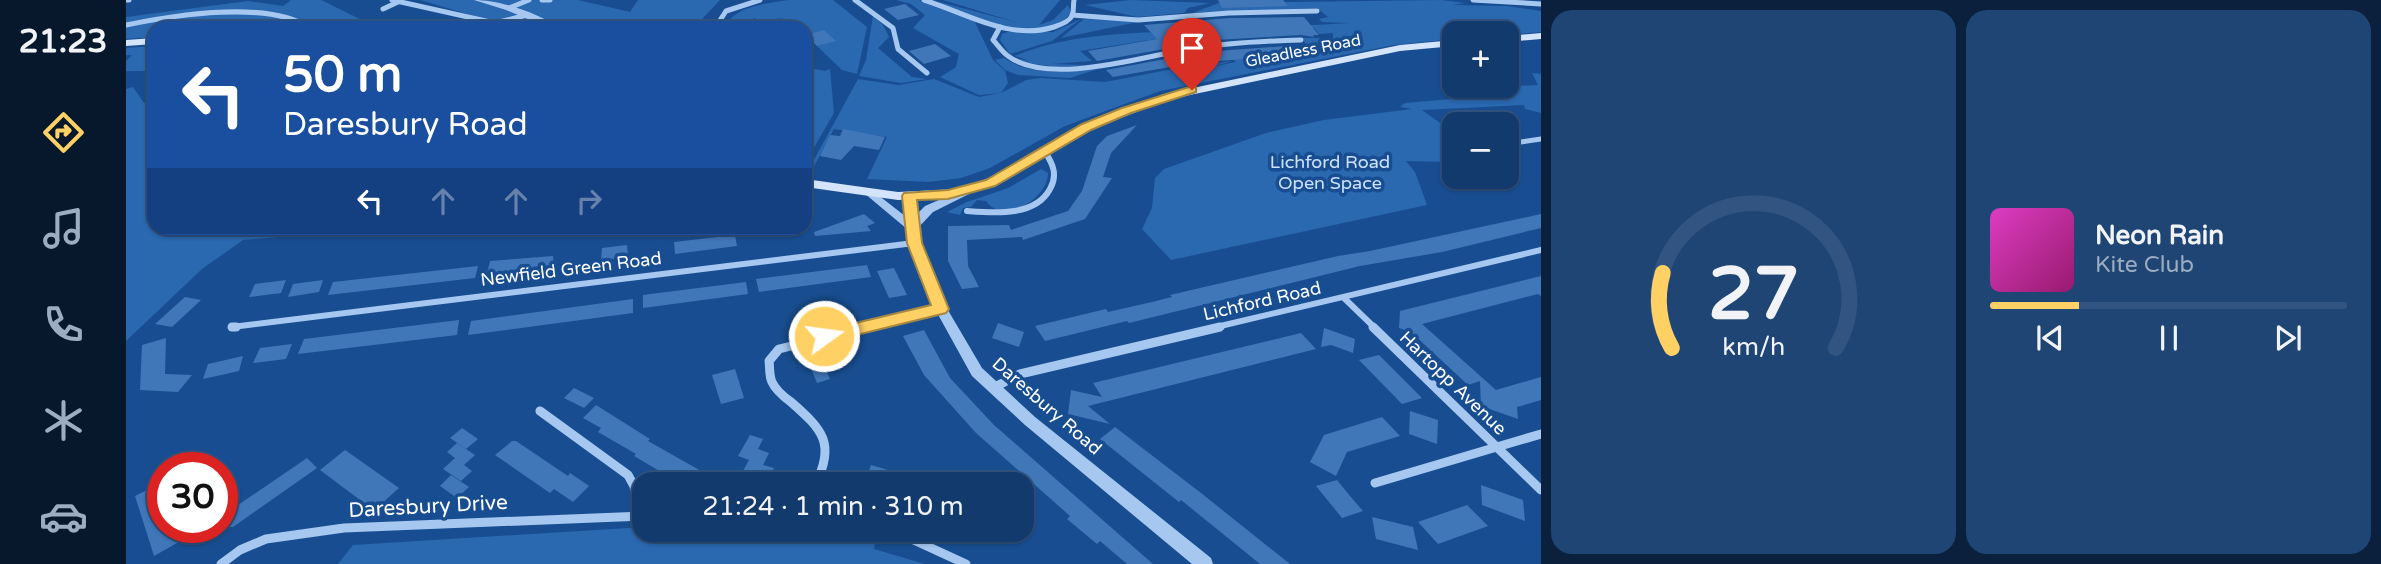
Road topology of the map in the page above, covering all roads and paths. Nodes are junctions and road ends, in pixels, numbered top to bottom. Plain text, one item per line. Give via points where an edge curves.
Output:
1 (478, 0) edge
2 (529, 0) edge
3 (542, 0) edge
4 (550, 0) edge
5 (760, 0) edge
6 (855, 0) edge
7 (924, 0) edge
8 (1074, 0) edge
9 (1473, 0) edge
10 (395, 1) edge
11 (1541, 4) edge
12 (258, 5) dead end
13 (509, 8) junction
14 (383, 9) dead end
15 (287, 10) dead end
16 (1317, 11) dead end
17 (527, 15) junction
18 (1072, 15) junction
19 (305, 21) edge
20 (486, 21) edge
21 (503, 21) edge
22 (540, 21) edge
23 (716, 21) edge
24 (126, 25) edge
25 (1000, 27) junction
26 (1541, 36) edge
27 (1519, 38) edge
28 (1301, 40) dead end
29 (147, 42) edge
30 (126, 43) edge
31 (1442, 44) edge
32 (927, 73) dead end
33 (1541, 139) edge
34 (1519, 142) edge
35 (1045, 152) junction
36 (812, 184) edge
37 (970, 190) junction
38 (869, 193) junction
39 (909, 196) junction
40 (979, 202) dead end
41 (967, 211) dead end
42 (980, 212) junction
43 (912, 227) junction
44 (914, 243) junction
45 (1541, 250) edge
46 (1343, 298) junction
47 (941, 309) junction
48 (232, 327) dead end
49 (993, 388) junction
50 (540, 411) dead end
51 (1541, 435) edge
52 (1497, 447) junction
53 (823, 472) edge
54 (632, 482) edge
55 (1376, 483) dead end
56 (1541, 490) edge
57 (632, 516) edge
58 (918, 542) edge
59 (221, 564) edge
60 (966, 564) edge
61 (1205, 564) edge

1 - 13 street
2 - 13 street
3 - 4 street
5 - 23 street via 727,10
6 - 32 street via 893,28 898,49
7 - 25 street
8 - 18 street
9 - 11 street
10 - 14 street
10 - 20 street
12 - 24 street via 202,9
13 - 17 street
15 - 19 street
16 - 18 street via 1138,20
17 - 21 street
17 - 22 street
18 - 25 street via 1045,30
25 - 28 street via 993,40 1007,57 1033,67 1056,69 1193,48
26 - 27 main road
29 - 30 main road
31 - 35 main road, Gleadless Road via 1400,48 1177,94 1109,117
33 - 34 street
35 - 37 main road, Gleadless Road
35 - 42 street via 1057,173 1049,192 1022,209
36 - 38 main road, Gleadless Road
37 - 39 main road, Gleadless Road
37 - 43 street via 929,209
38 - 39 main road, Gleadless Road
38 - 43 street
39 - 43 street, Daresbury Road
40 - 42 street
41 - 42 street
43 - 44 street, Daresbury Road
44 - 47 street, Daresbury Road
44 - 48 street, Newfield Green Road
45 - 46 street, Lichford Road
46 - 49 street, Lichford Road via 1020,374
46 - 52 street, Hartopp Avenue
47 - 49 street, Daresbury Road via 971,364
47 - 53 street via 779,349 769,361 770,378 778,391 824,434 828,451
49 - 61 street, Daresbury Road
50 - 54 street
51 - 52 street
52 - 55 street
52 - 56 street, Hartopp Avenue
57 - 59 street, Daresbury Drive via 344,527 266,539
58 - 60 street

